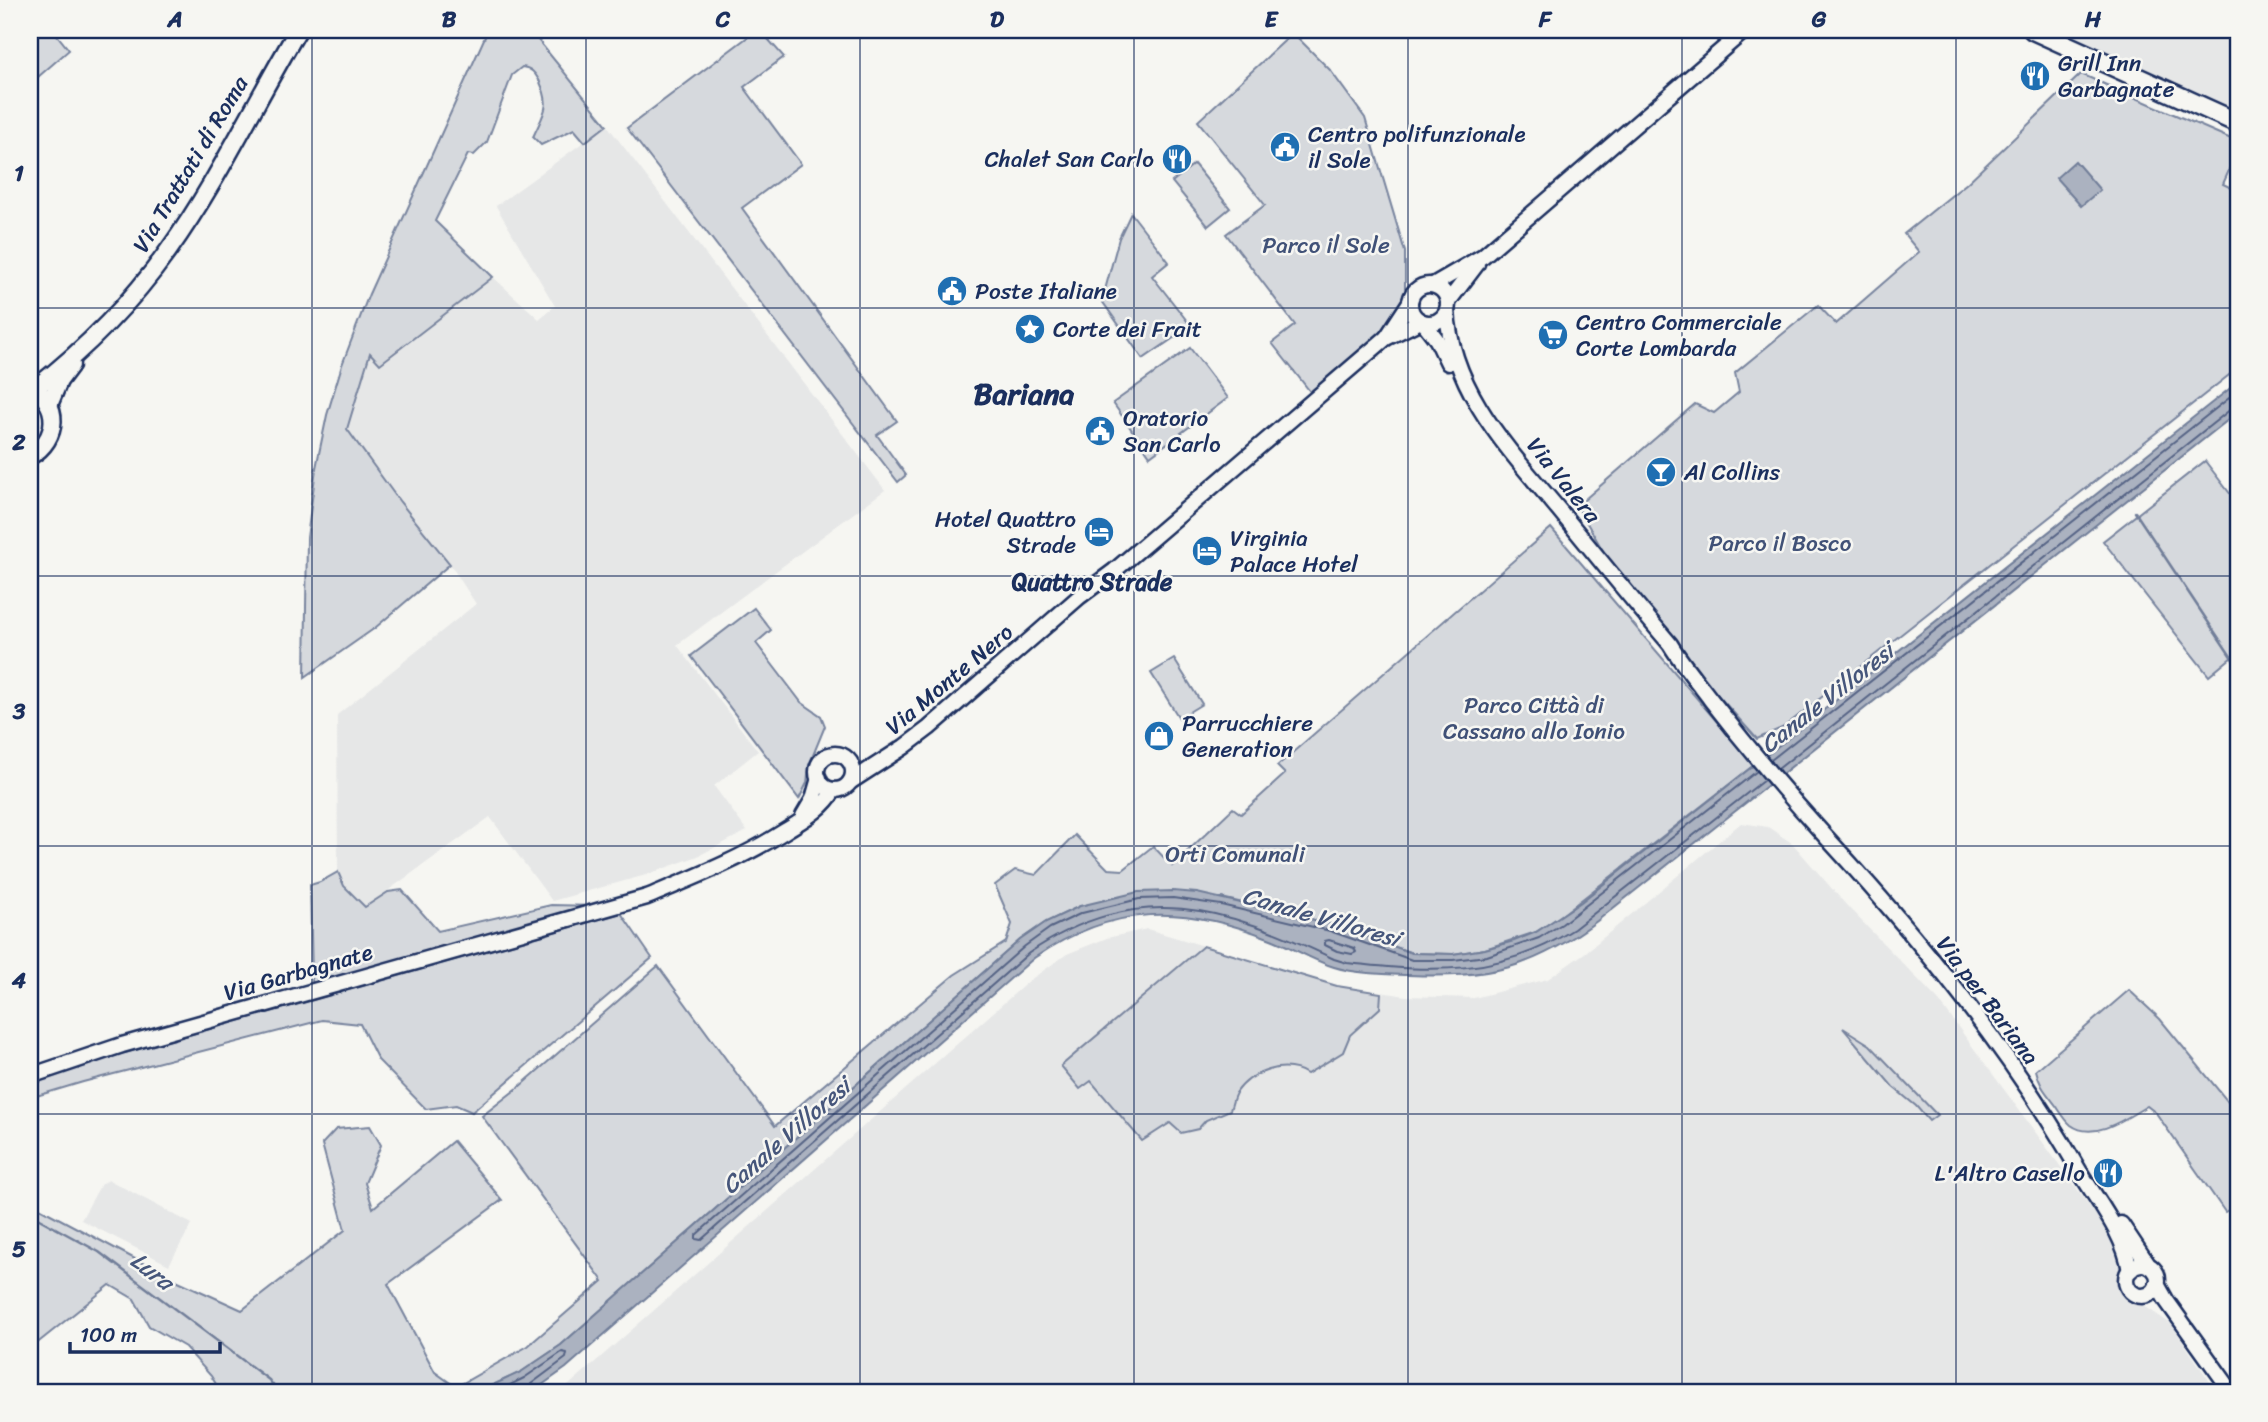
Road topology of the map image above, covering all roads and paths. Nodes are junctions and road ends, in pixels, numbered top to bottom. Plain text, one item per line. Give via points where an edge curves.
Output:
1 (298, 30) edge
2 (1745, 30) edge
3 (2033, 30) edge
4 (2238, 123) edge
5 (1483, 256) junction
6 (1433, 285) junction
7 (1410, 302) junction
8 (1448, 306) junction
9 (1422, 322) junction
10 (1386, 338) junction
11 (84, 346) junction
12 (32, 388) edge
13 (50, 405) junction
14 (30, 456) edge
15 (1680, 661) junction
16 (892, 755) junction
17 (848, 759) junction
18 (819, 778) junction
19 (850, 782) junction
20 (834, 790) junction
21 (795, 825) junction
22 (1871, 889) joint
23 (30, 1076) edge
24 (2063, 1143) junction
25 (2149, 1266) junction
26 (2130, 1271) junction
27 (2157, 1284) junction
28 (2143, 1295) junction
29 (2191, 1333) junction
30 (2232, 1392) edge

1 - 11 main road, Via Trattati di Roma via 168,251
2 - 5 street
3 - 4 main road
5 - 6 street
5 - 8 street
6 - 7 street via 1418,288
6 - 8 street via 1443,291
7 - 9 street via 1411,312
7 - 10 street, Via Monte Nero
8 - 9 street via 1437,321
8 - 15 street, Via Valera via 1456,362 1495,432
9 - 10 street, Via Monte Nero
9 - 15 street, Via Valera via 1437,340 1490,439
10 - 16 street, Via Monte Nero
11 - 12 main road, Via Trattati di Roma
11 - 13 main road, Via Trattati di Roma
12 - 13 main road
13 - 14 main road via 51,436
15 - 22 street, Via Valera
16 - 17 street, Via Monte Nero
16 - 19 street, Via Monte Nero
17 - 18 street via 838,754 824,758 818,767
17 - 19 street via 853,770
18 - 20 street
18 - 21 street via 813,799
19 - 20 street
20 - 21 street via 816,812
21 - 23 street, Via Garbagnate via 723,866 647,897 122,1045
22 - 24 street, Via per Bariana via 1978,1019
24 - 25 street, Via per Bariana
24 - 26 street, Via per Bariana via 2122,1242
25 - 26 street via 2140,1264
25 - 27 street via 2157,1274
26 - 28 street via 2130,1289
27 - 28 street
27 - 29 street
28 - 29 street via 2167,1309
29 - 30 street

